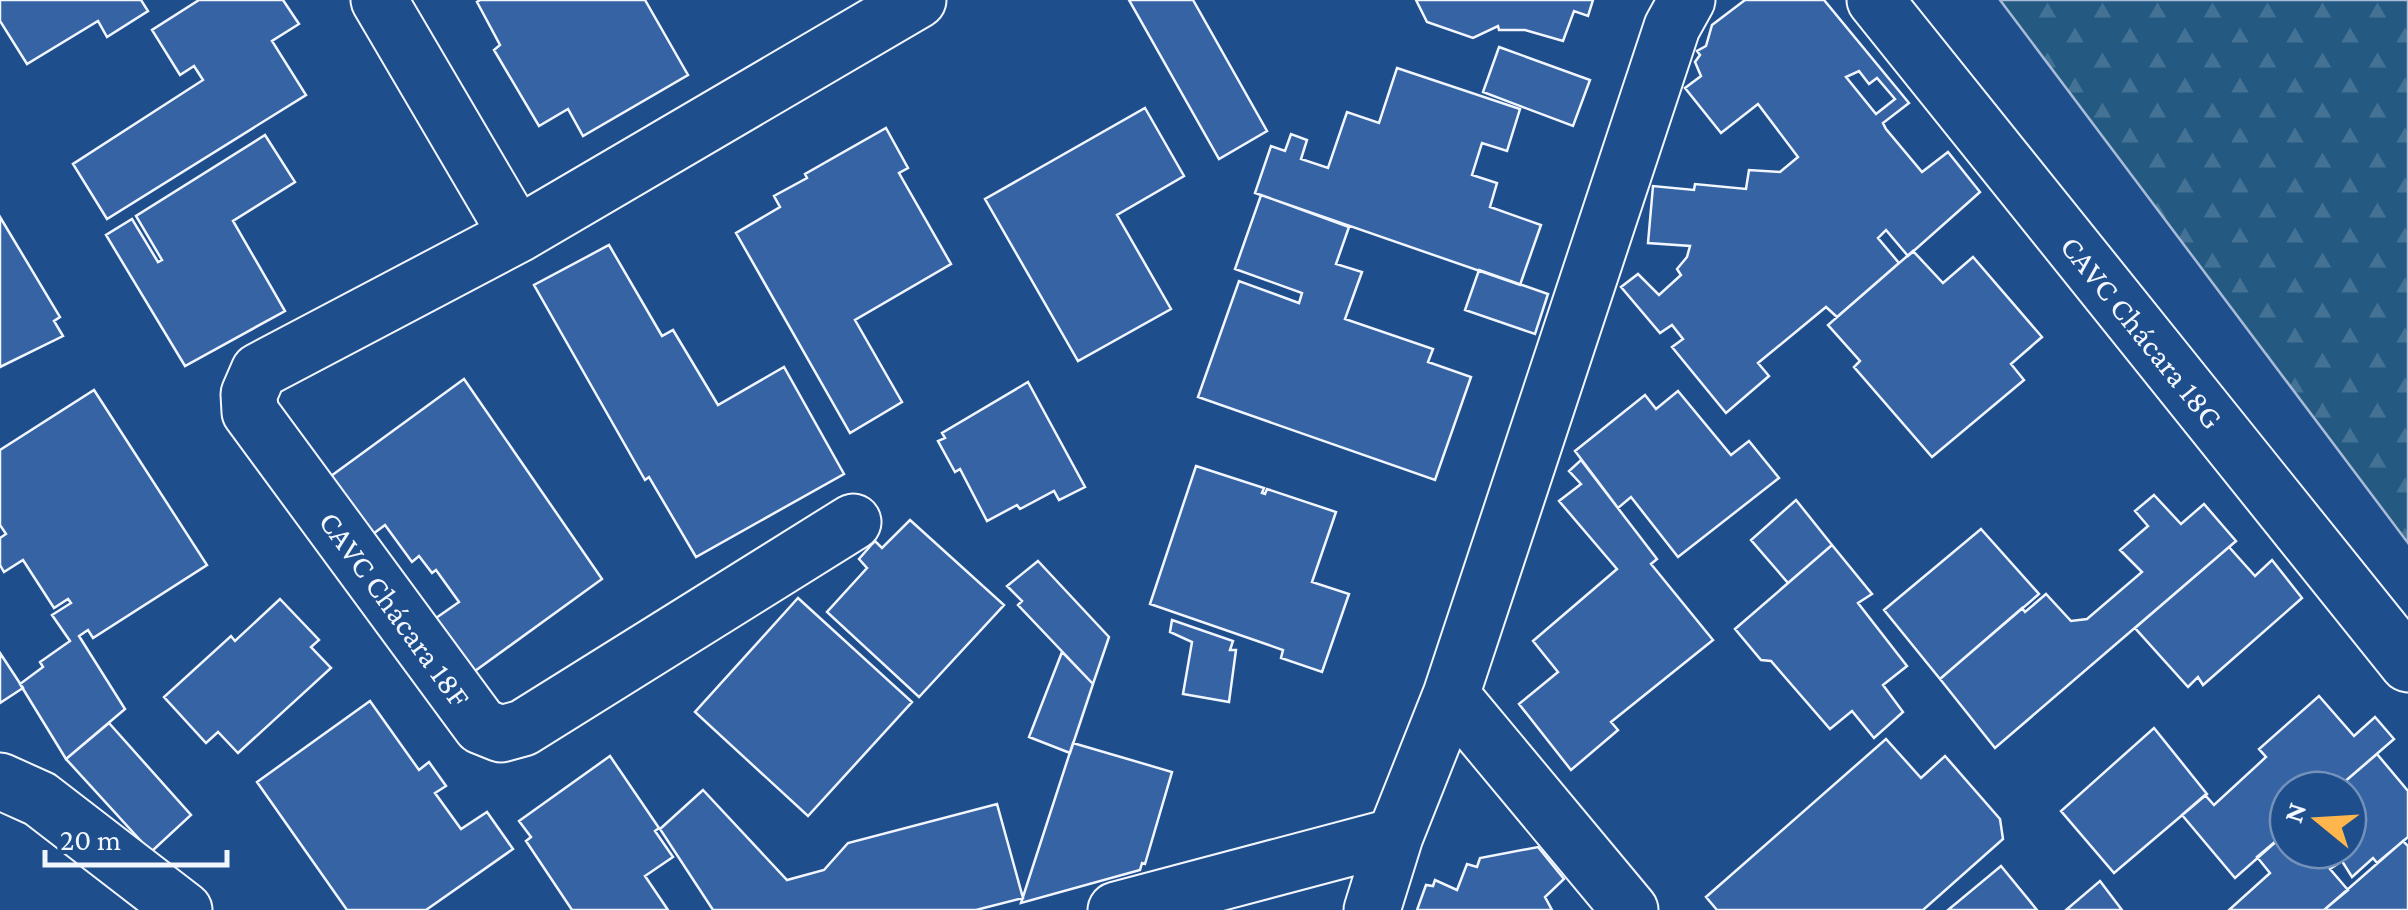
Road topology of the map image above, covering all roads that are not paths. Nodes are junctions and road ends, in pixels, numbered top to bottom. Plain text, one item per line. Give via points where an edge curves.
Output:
1 (380, 0) edge
2 (918, 0) edge
3 (1687, 0) edge
4 (1875, 0) edge
5 (517, 235) junction
6 (853, 522) dead end
7 (2408, 664) edge
8 (1450, 696) junction
9 (0, 782) edge
10 (1395, 836) junction
11 (184, 910) edge
12 (1116, 910) edge
13 (1372, 910) edge
14 (1630, 910) edge

1 - 5 street
2 - 5 street, CAVC Chácara 18F
3 - 8 street via 1672,28
4 - 7 street, CAVC Chácara 18G
5 - 6 street, CAVC Chácara 18F via 259,371 248,394 250,412 480,726 501,734 523,728
8 - 10 street
8 - 14 street
9 - 11 street via 40,800
10 - 12 street
10 - 13 street

